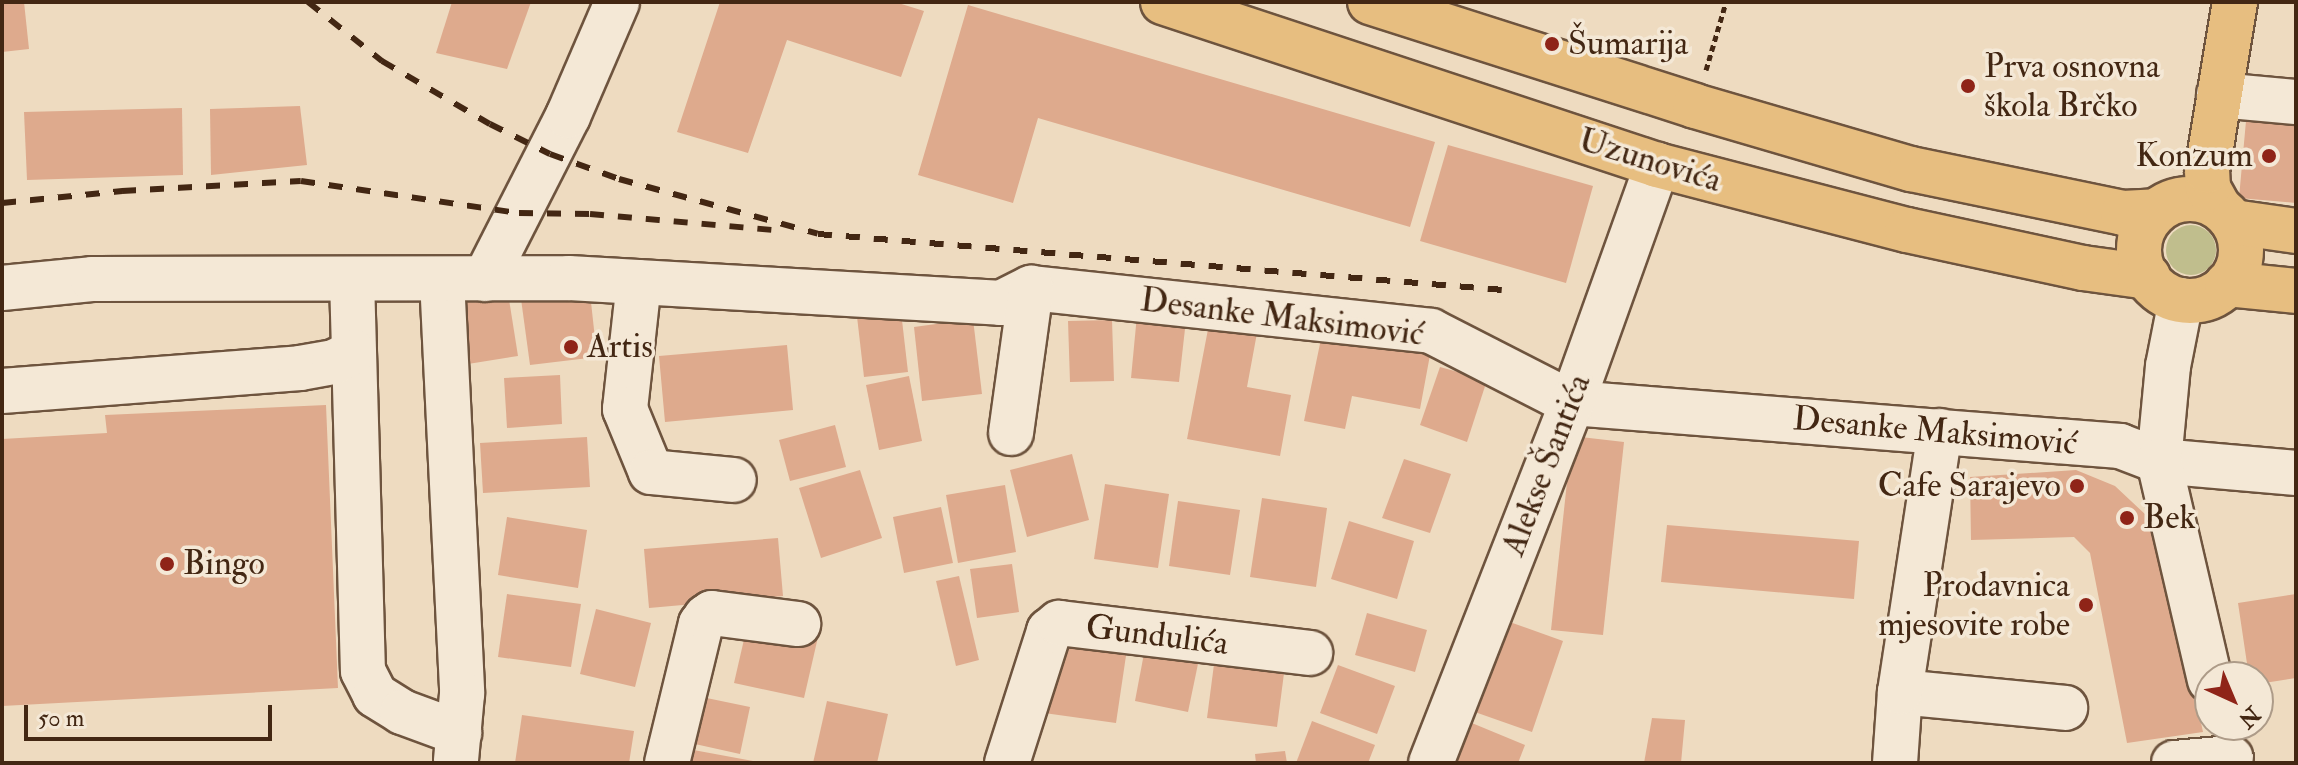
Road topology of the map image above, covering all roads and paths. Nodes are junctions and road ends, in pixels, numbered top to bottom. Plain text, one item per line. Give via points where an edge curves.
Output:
1 (617, 2) edge
2 (1163, 2) edge
3 (1370, 2) edge
4 (1726, 2) edge
5 (2212, 2) edge
6 (2235, 2) edge
7 (2296, 102) edge
8 (1695, 106) junction
9 (2216, 112) junction
10 (1657, 165) junction
11 (2163, 206) junction
12 (2225, 214) junction
13 (2296, 231) edge
14 (352, 279) junction
15 (442, 279) junction
16 (485, 279) junction
17 (639, 282) junction
18 (2227, 284) junction
19 (2, 288) edge
20 (1031, 288) junction
21 (2165, 289) junction
22 (2296, 291) edge
23 (354, 352) junction
24 (2, 391) edge
25 (1572, 403) junction
26 (1940, 431) junction
27 (1011, 433) dead end
28 (2159, 461) junction
29 (2296, 473) edge
30 (734, 480) dead end
31 (798, 624) dead end
32 (1310, 653) dead end
33 (2205, 661) edge
34 (1900, 692) junction
35 (2065, 708) dead end
36 (457, 748) edge
37 (2228, 749) edge
38 (667, 763) edge
39 (1007, 763) edge
40 (1431, 763) edge
41 (1895, 763) edge
42 (2174, 763) edge

1 - 16 street via 562,128
2 - 10 main road, Uzunovića
3 - 8 main road, Uzunovića
4 - 8 path
5 - 11 main road via 2183,179
6 - 9 main road
7 - 9 street
8 - 11 main road, Uzunovića via 1911,169 2123,213
9 - 12 main road via 2207,179
10 - 21 main road, Uzunovića
10 - 25 street, Alekse Šantića
11 - 12 main road via 2186,198
11 - 21 main road via 2145,224 2139,255
12 - 13 main road
12 - 18 main road via 2241,243
14 - 15 street, Desanke Maksimović
14 - 19 street, Desanke Maksimović via 92,279
14 - 23 street
15 - 16 street, Desanke Maksimović
15 - 36 street via 462,694
16 - 17 street, Desanke Maksimović
17 - 20 street, Desanke Maksimović via 1001,303
17 - 30 street via 625,409 651,472
18 - 21 main road via 2214,295
18 - 22 main road
20 - 25 street, Desanke Maksimović via 1431,331
20 - 27 street
21 - 28 street via 2168,366
23 - 24 street via 300,368
23 - 36 street via 363,671 375,695
25 - 26 street, Desanke Maksimović
25 - 40 street, Alekse Šantića
26 - 28 street, Desanke Maksimović via 2120,446
26 - 34 street
28 - 29 street, Desanke Maksimović
28 - 33 street
31 - 38 street via 712,613 706,617
32 - 39 street, Gundulića via 1059,623 1049,631
34 - 35 street
34 - 41 street
37 - 42 street

